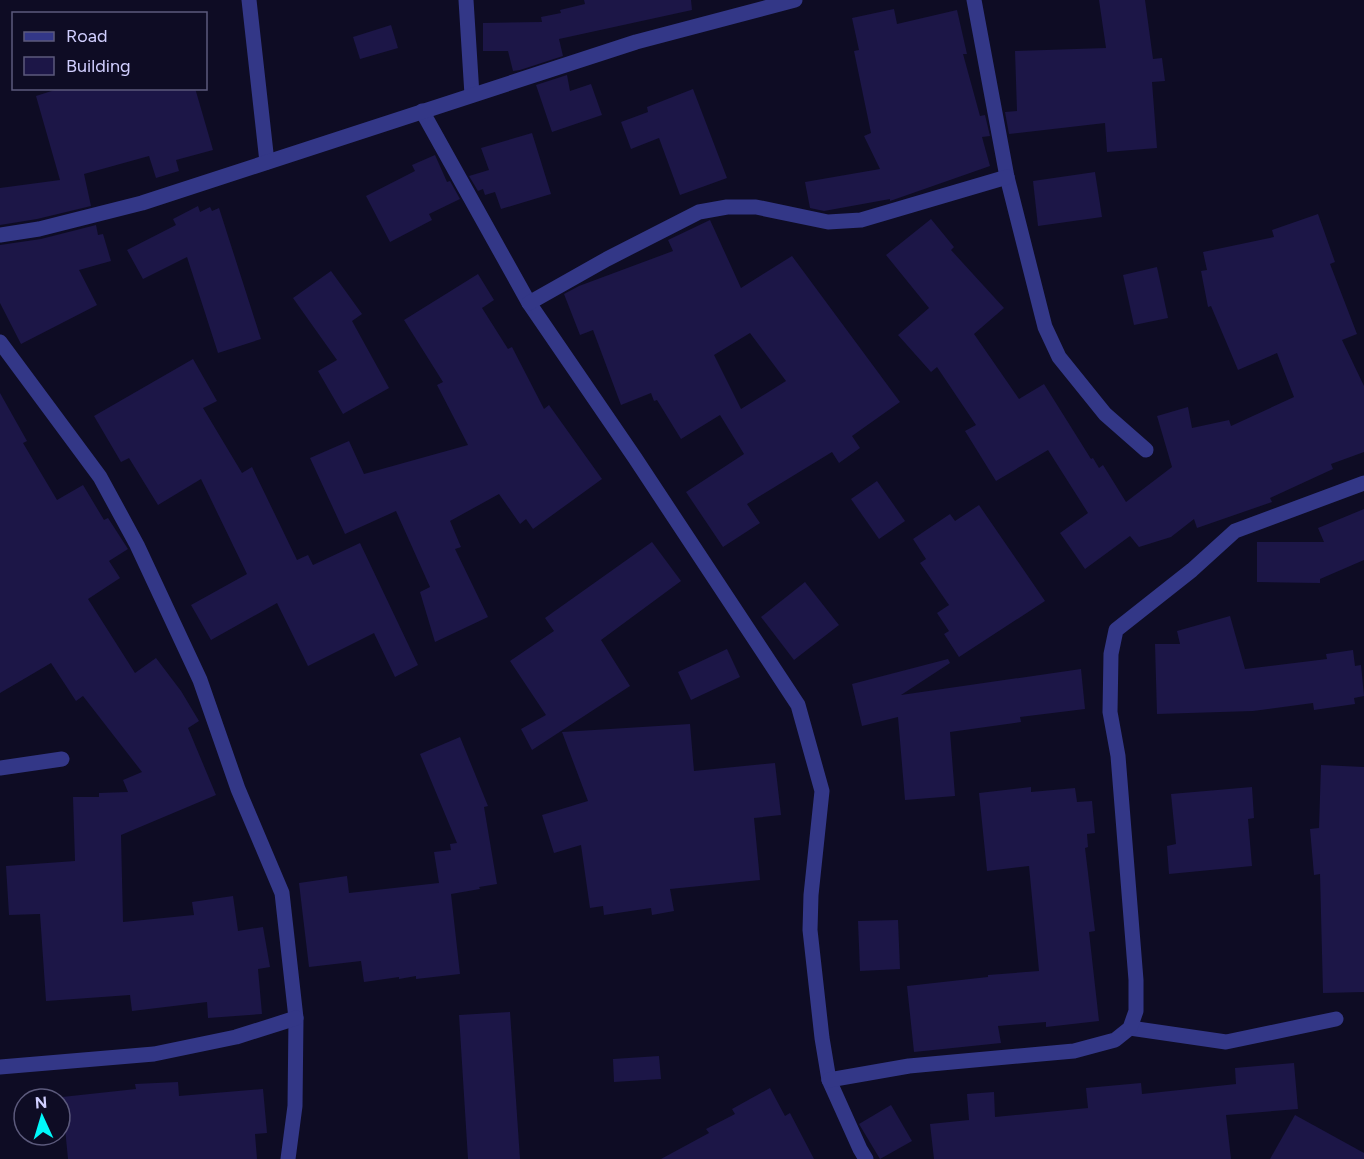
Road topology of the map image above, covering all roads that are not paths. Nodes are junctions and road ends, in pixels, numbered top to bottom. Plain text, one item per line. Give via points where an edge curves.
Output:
1 (249, 0) edge
2 (466, 0) edge
3 (795, 0) edge
4 (974, 0) edge
5 (472, 95) junction
6 (422, 111) junction
7 (267, 162) junction
8 (1007, 177) junction
9 (0, 235) edge
10 (529, 303) junction
11 (0, 342) edge
12 (1146, 450) dead end
13 (1364, 483) edge
14 (62, 759) dead end
15 (0, 768) edge
16 (297, 1018) junction
17 (1336, 1019) dead end
18 (1130, 1028) junction
19 (0, 1067) edge
20 (829, 1080) junction
21 (288, 1159) edge
22 (866, 1159) edge

1 - 7 street
2 - 5 street
3 - 5 street via 636,42
4 - 8 street
5 - 6 street
6 - 7 street
6 - 10 street
7 - 9 street via 142,203
8 - 10 street via 861,220 828,222 756,207 699,212
8 - 12 street via 1045,327 1059,357 1105,414
10 - 20 street via 798,705 822,791 810,930
11 - 16 street via 100,477 137,545 200,680 238,789 282,893
13 - 18 street via 1235,531 1116,630 1111,654 1110,712 1118,756 1136,980 1136,1011
14 - 15 street
16 - 19 street via 236,1037 154,1054
16 - 21 street via 295,1106
17 - 18 street via 1226,1042
18 - 20 street via 1114,1040 1074,1051 909,1066
20 - 22 street

